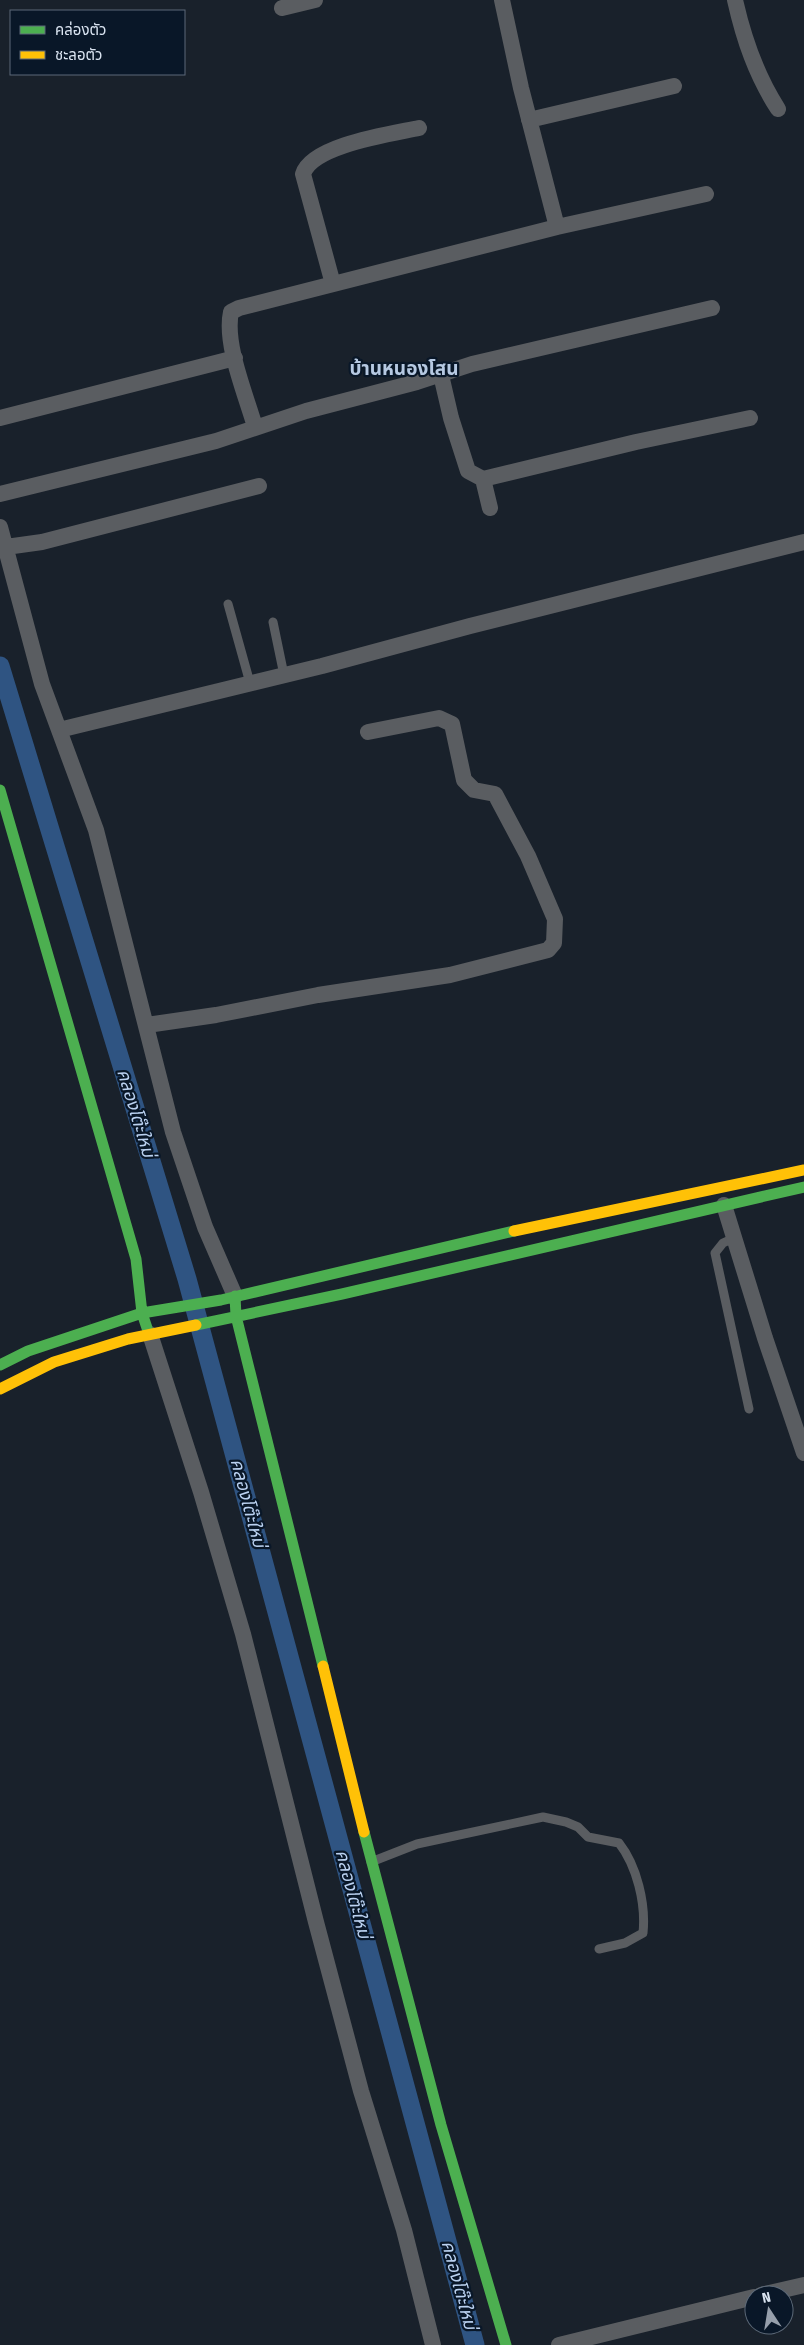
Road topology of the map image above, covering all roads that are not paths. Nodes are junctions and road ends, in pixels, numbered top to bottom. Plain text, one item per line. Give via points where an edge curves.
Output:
1 (315, 0) edge
2 (502, 0) edge
3 (735, 0) edge
4 (282, 8) dead end
5 (674, 86) dead end
6 (778, 109) dead end
7 (529, 120) junction
8 (419, 128) dead end
9 (706, 194) dead end
10 (557, 227) junction
11 (333, 284) junction
12 (712, 308) dead end
13 (235, 358) junction
14 (441, 375) junction
15 (0, 418) edge
16 (750, 418) dead end
17 (256, 427) junction
18 (482, 479) junction
19 (258, 486) dead end
20 (0, 494) edge
21 (490, 508) dead end
22 (0, 527) edge
23 (804, 542) edge
24 (6, 548) junction
25 (228, 604) dead end
26 (273, 622) dead end
27 (284, 674) junction
28 (250, 683) junction
29 (59, 730) junction
30 (368, 732) dead end
31 (0, 790) edge
32 (147, 1025) junction
33 (804, 1170) edge
34 (804, 1187) edge
35 (724, 1205) junction
36 (734, 1238) junction
37 (228, 1298) junction
38 (142, 1313) junction
39 (235, 1316) junction
40 (155, 1333) junction
41 (0, 1365) edge
42 (0, 1389) edge
43 (749, 1409) dead end
44 (804, 1453) edge
45 (371, 1862) junction
46 (599, 1949) dead end
47 (744, 2299) edge
48 (432, 2345) edge
49 (506, 2345) edge
50 (558, 2345) edge

1 - 4 street
2 - 7 street
3 - 6 street via 752,61
5 - 7 street
7 - 10 street
8 - 11 street via 340,146 314,157 305,165 303,174
9 - 10 street
10 - 11 street
11 - 13 street via 231,312 228,324
12 - 14 street via 472,364
13 - 15 street
13 - 17 street
14 - 17 street
14 - 18 street via 468,471
16 - 18 street
17 - 20 street via 216,441
18 - 21 street
19 - 24 street via 42,542
22 - 24 street
23 - 27 street
24 - 29 street via 42,684
25 - 28 lane
26 - 27 lane
27 - 28 street
28 - 29 street
29 - 32 street via 96,830
30 - 32 street via 438,718 452,724 464,780 474,790 495,794 528,856 555,919 554,943 548,950 450,975
31 - 38 street via 136,1259
32 - 37 street via 173,1132
33 - 37 street via 482,1238
34 - 35 street
35 - 36 street
35 - 39 street
36 - 43 lane via 715,1253
36 - 44 street
37 - 38 street
37 - 39 street
38 - 40 street
38 - 41 street via 28,1351
39 - 40 street
39 - 45 street
40 - 42 street via 54,1362
40 - 48 street via 243,1634 318,1932 404,2230
45 - 46 lane via 417,1844 479,1830 543,1817 566,1822 578,1827 588,1837 619,1843 636,1879 644,1917 643,1933 625,1944
45 - 49 street via 441,2125
47 - 50 street

